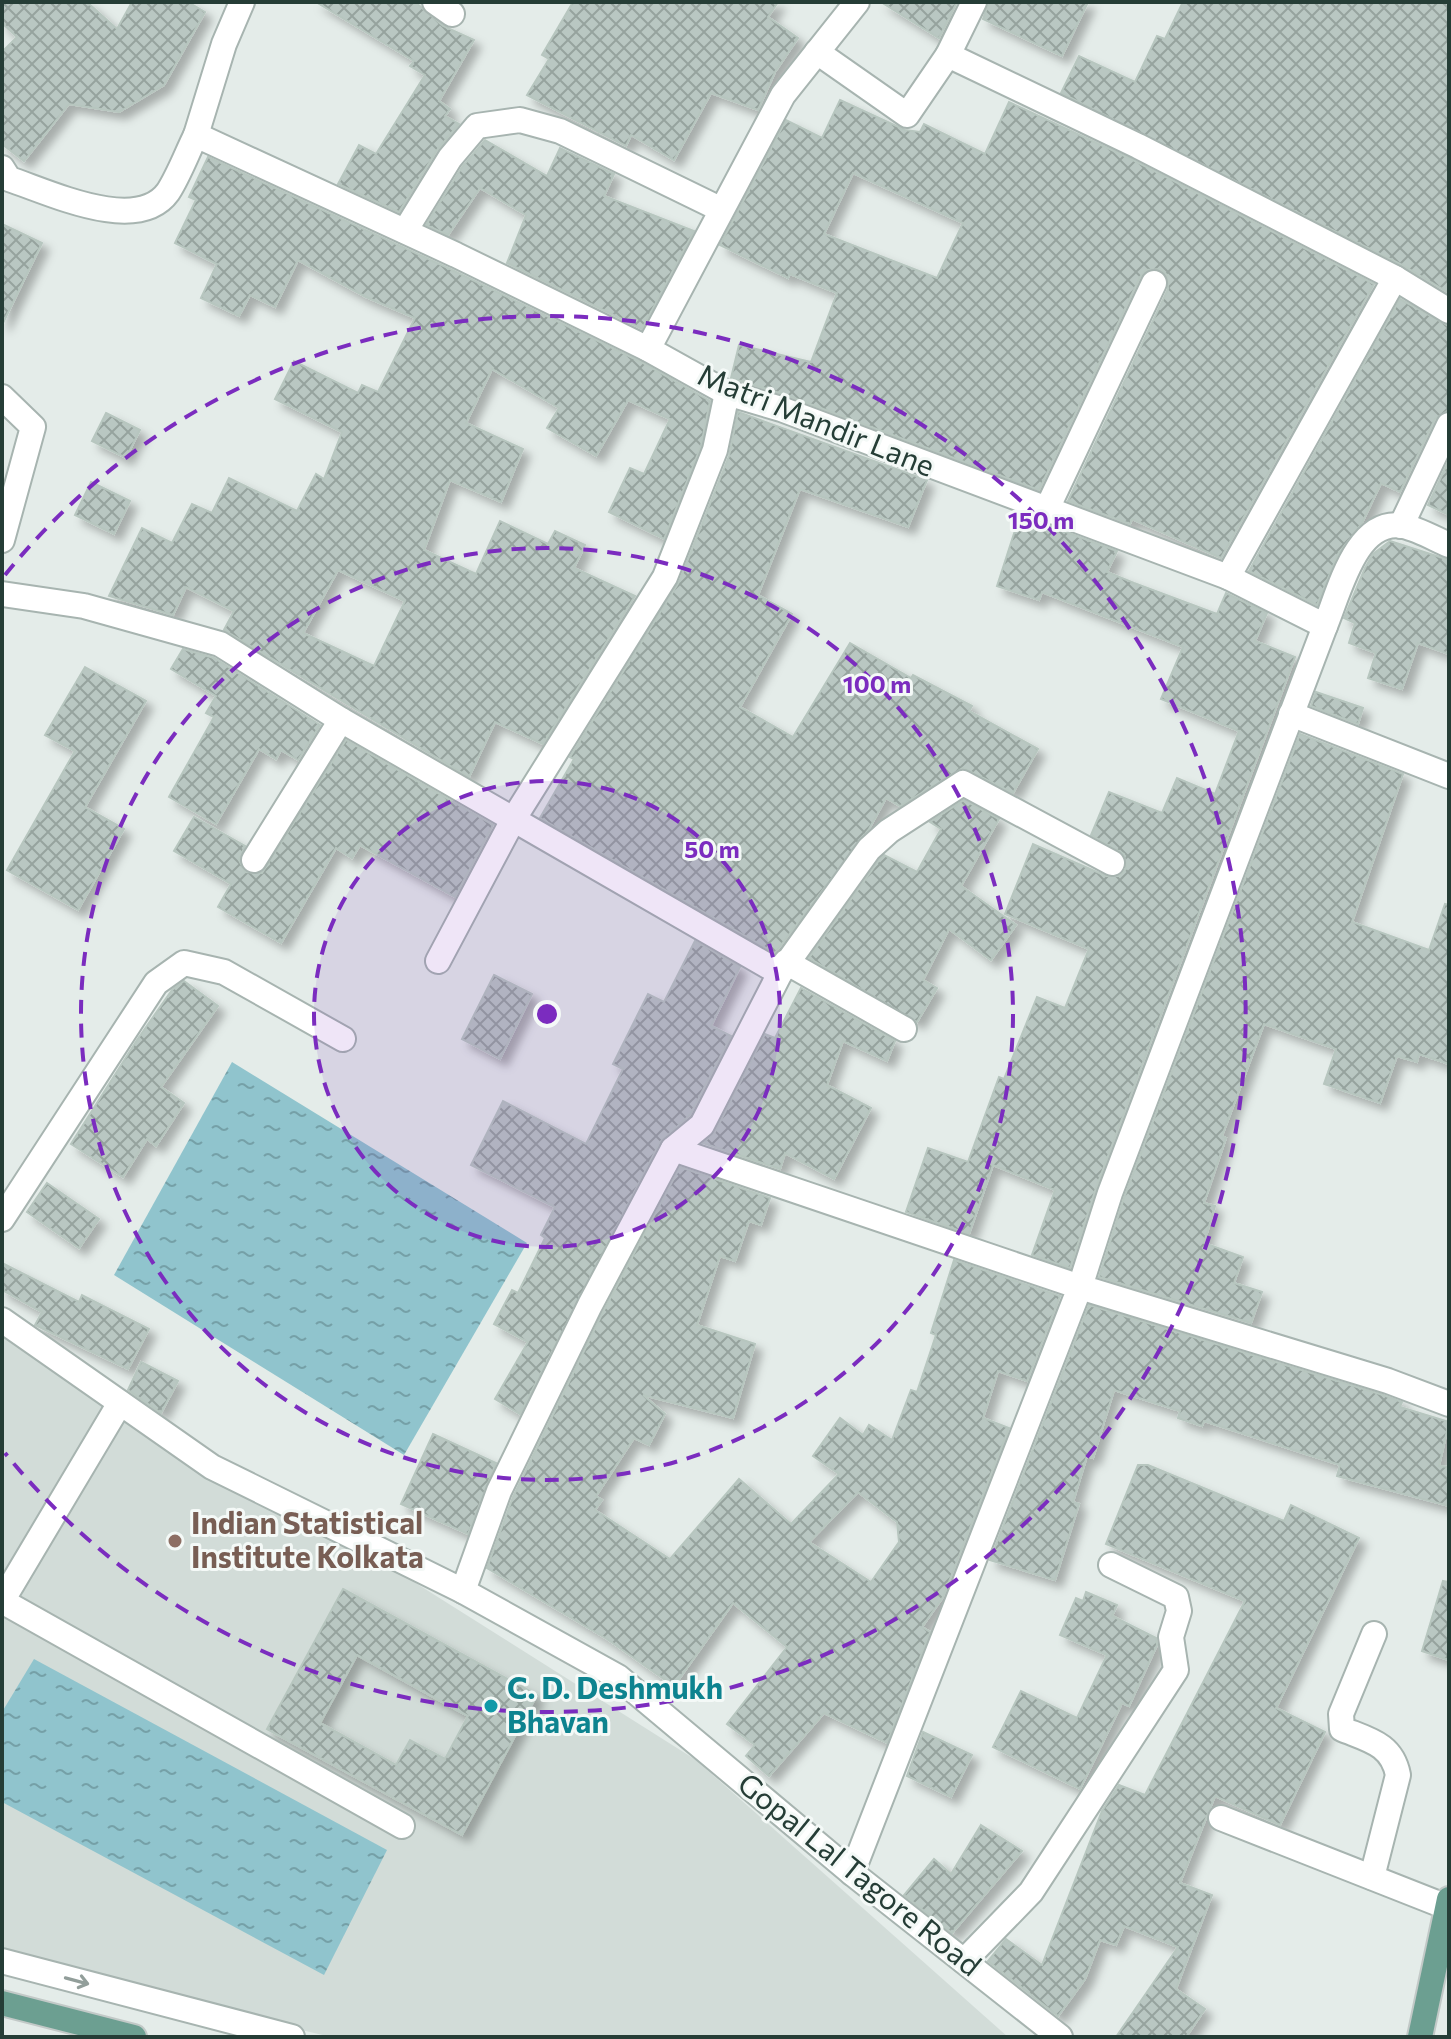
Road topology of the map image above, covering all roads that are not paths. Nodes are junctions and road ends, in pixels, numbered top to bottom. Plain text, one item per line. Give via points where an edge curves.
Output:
1 (242, 2) edge
2 (857, 2) edge
3 (974, 2) edge
4 (817, 52) junction
5 (948, 55) junction
6 (196, 135) junction
7 (4, 179) edge
8 (720, 209) junction
9 (405, 231) junction
10 (1395, 278) junction
11 (1154, 283) dead end
12 (1449, 311) edge
13 (648, 349) junction
14 (727, 393) junction
15 (2, 397) edge
16 (1449, 425) edge
17 (1046, 511) junction
18 (1401, 526) junction
19 (2, 540) edge
20 (1449, 545) edge
21 (1228, 577) junction
22 (2, 594) edge
23 (1325, 626) junction
24 (1291, 714) junction
25 (341, 720) junction
26 (1449, 776) edge
27 (513, 820) junction
28 (254, 860) dead end
29 (1112, 863) dead end
30 (438, 961) dead end
31 (783, 967) junction
32 (904, 1029) dead end
33 (343, 1039) dead end
34 (673, 1149) junction
35 (2, 1219) edge
36 (1080, 1287) junction
37 (2, 1320) edge
38 (120, 1403) junction
39 (1449, 1404) edge
40 (1111, 1565) dead end
41 (463, 1591) junction
42 (2, 1601) edge
43 (1374, 1634) dead end
44 (1221, 1818) dead end
45 (402, 1826) dead end
46 (852, 1873) junction
47 (1372, 1877) junction
48 (1448, 1903) edge
49 (2, 1961) edge
50 (964, 1961) junction
51 (2, 2003) edge
52 (134, 2037) edge
53 (292, 2037) edge
54 (1060, 2037) edge
55 (1420, 2037) edge

1 - 6 street
2 - 4 street
3 - 5 street
4 - 5 street via 907,115
4 - 8 street via 783,95
5 - 10 street
6 - 7 street via 167,194 144,209 119,213
6 - 9 street, Matri Mandir Lane
8 - 9 street via 560,131 520,120 477,126 450,158
8 - 13 street
9 - 13 street, Matri Mandir Lane
10 - 12 street
10 - 21 street
11 - 17 street
13 - 14 street, Matri Mandir Lane
14 - 17 street, Matri Mandir Lane
14 - 27 street via 715,450 665,577
15 - 19 street via 33,427
16 - 18 street
17 - 21 street, Matri Mandir Lane
18 - 20 street
18 - 23 street via 1379,529 1359,543
21 - 23 street, Matri Mandir Lane
22 - 25 street via 84,606 220,644
23 - 24 street
24 - 26 street
24 - 36 street via 1110,1193
25 - 27 street
25 - 28 street
27 - 30 street
27 - 31 street
29 - 31 street via 963,783 869,849
31 - 32 street
31 - 34 street via 702,1125
33 - 35 street via 224,972 184,963 156,983
34 - 36 street
34 - 41 street via 499,1491
36 - 39 street
36 - 46 street
37 - 38 street, Gopal Lal Tagore Road
38 - 41 street, Gopal Lal Tagore Road via 212,1467
38 - 42 street
40 - 50 street via 1176,1597 1179,1611 1171,1637 1176,1670 1031,1892
41 - 46 street, Gopal Lal Tagore Road via 618,1677
42 - 45 street
43 - 47 street via 1341,1714 1342,1729 1383,1746 1395,1759 1398,1775
44 - 47 street
46 - 50 street, Gopal Lal Tagore Road
47 - 48 street
48 - 55 main road
49 -> 53 street
50 - 54 street, Gopal Lal Tagore Road
51 - 52 main road

